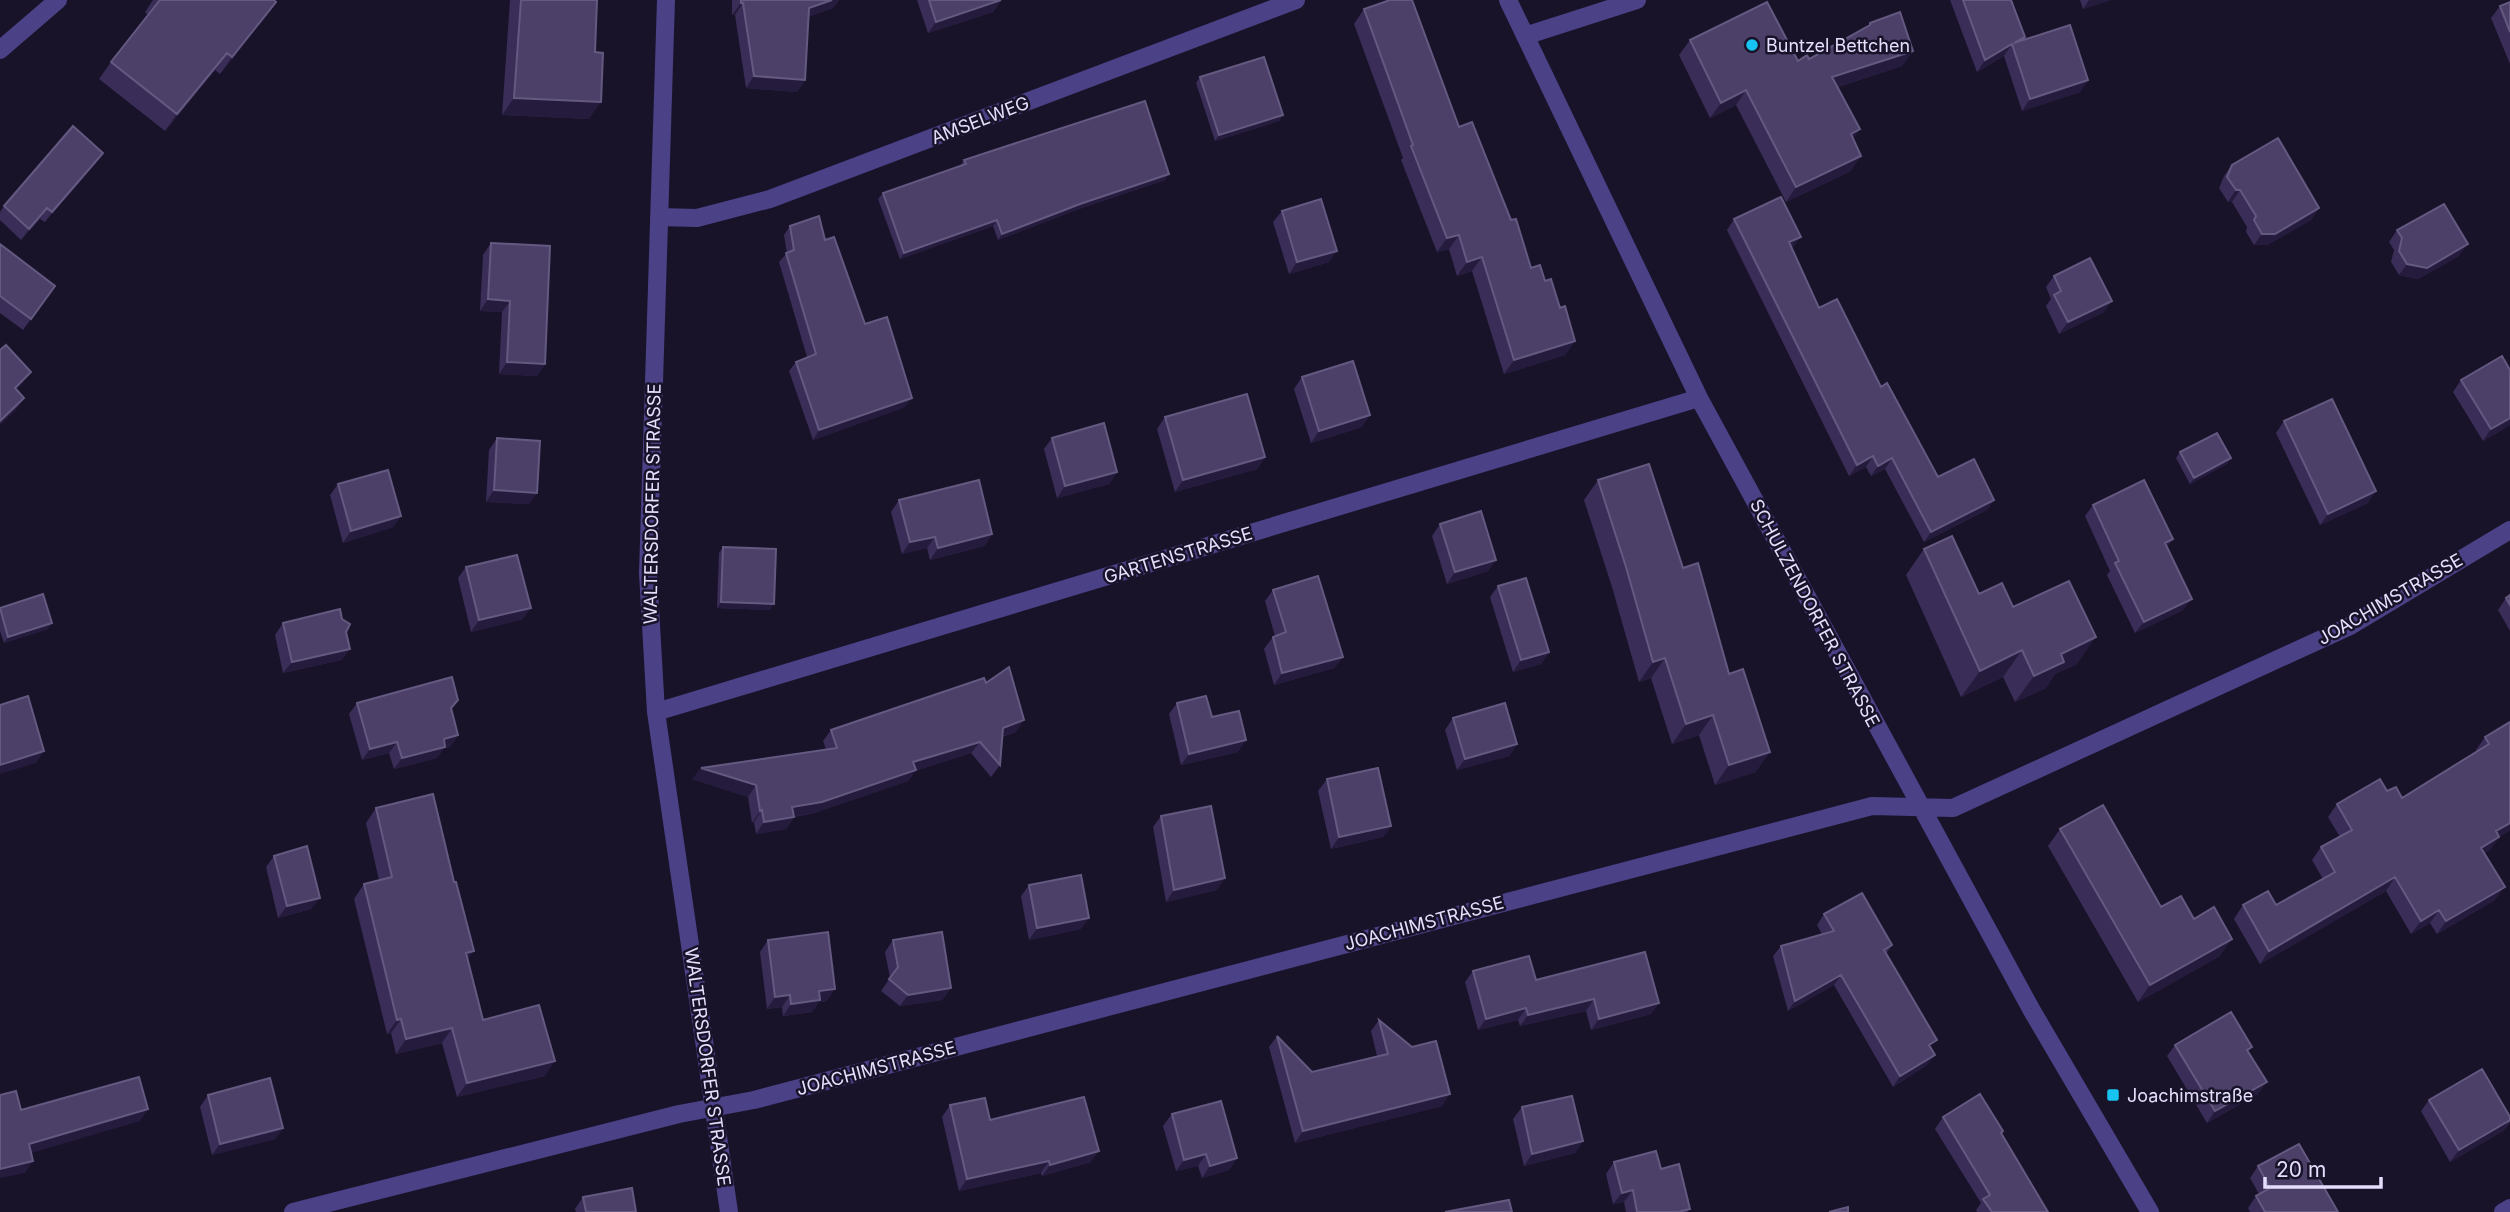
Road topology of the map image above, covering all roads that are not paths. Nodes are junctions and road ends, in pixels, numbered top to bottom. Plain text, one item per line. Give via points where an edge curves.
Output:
1 (58, 0) edge
2 (666, 0) edge
3 (1296, 0) edge
4 (1508, 0) edge
5 (1637, 0) edge
6 (1525, 36) junction
7 (0, 50) edge
8 (659, 217) junction
9 (1699, 398) junction
10 (2510, 530) edge
11 (656, 712) junction
12 (1921, 807) junction
13 (715, 1107) junction
14 (2510, 1208) edge
15 (293, 1212) edge
16 (729, 1212) edge
17 (2150, 1212) edge
18 (2503, 1212) edge

1 - 7 street
2 - 8 street, WALTERSDORFER STRASSE
3 - 8 street, AMSELWEG via 769,199 696,218
4 - 6 street, SCHULZENDORFER STRASSE
5 - 6 street
6 - 9 street, SCHULZENDORFER STRASSE
8 - 11 street, WALTERSDORFER STRASSE via 648,573
9 - 11 street, GARTENSTRASSE
9 - 12 street, SCHULZENDORFER STRASSE
10 - 12 street, JOACHIMSTRASSE via 2350,626 1954,808
11 - 13 street, WALTERSDORFER STRASSE
12 - 13 street, JOACHIMSTRASSE via 1872,806
12 - 17 street, SCHULZENDORFER STRASSE via 2031,1009
13 - 15 street, JOACHIMSTRASSE
13 - 16 street, WALTERSDORFER STRASSE
14 - 18 street

